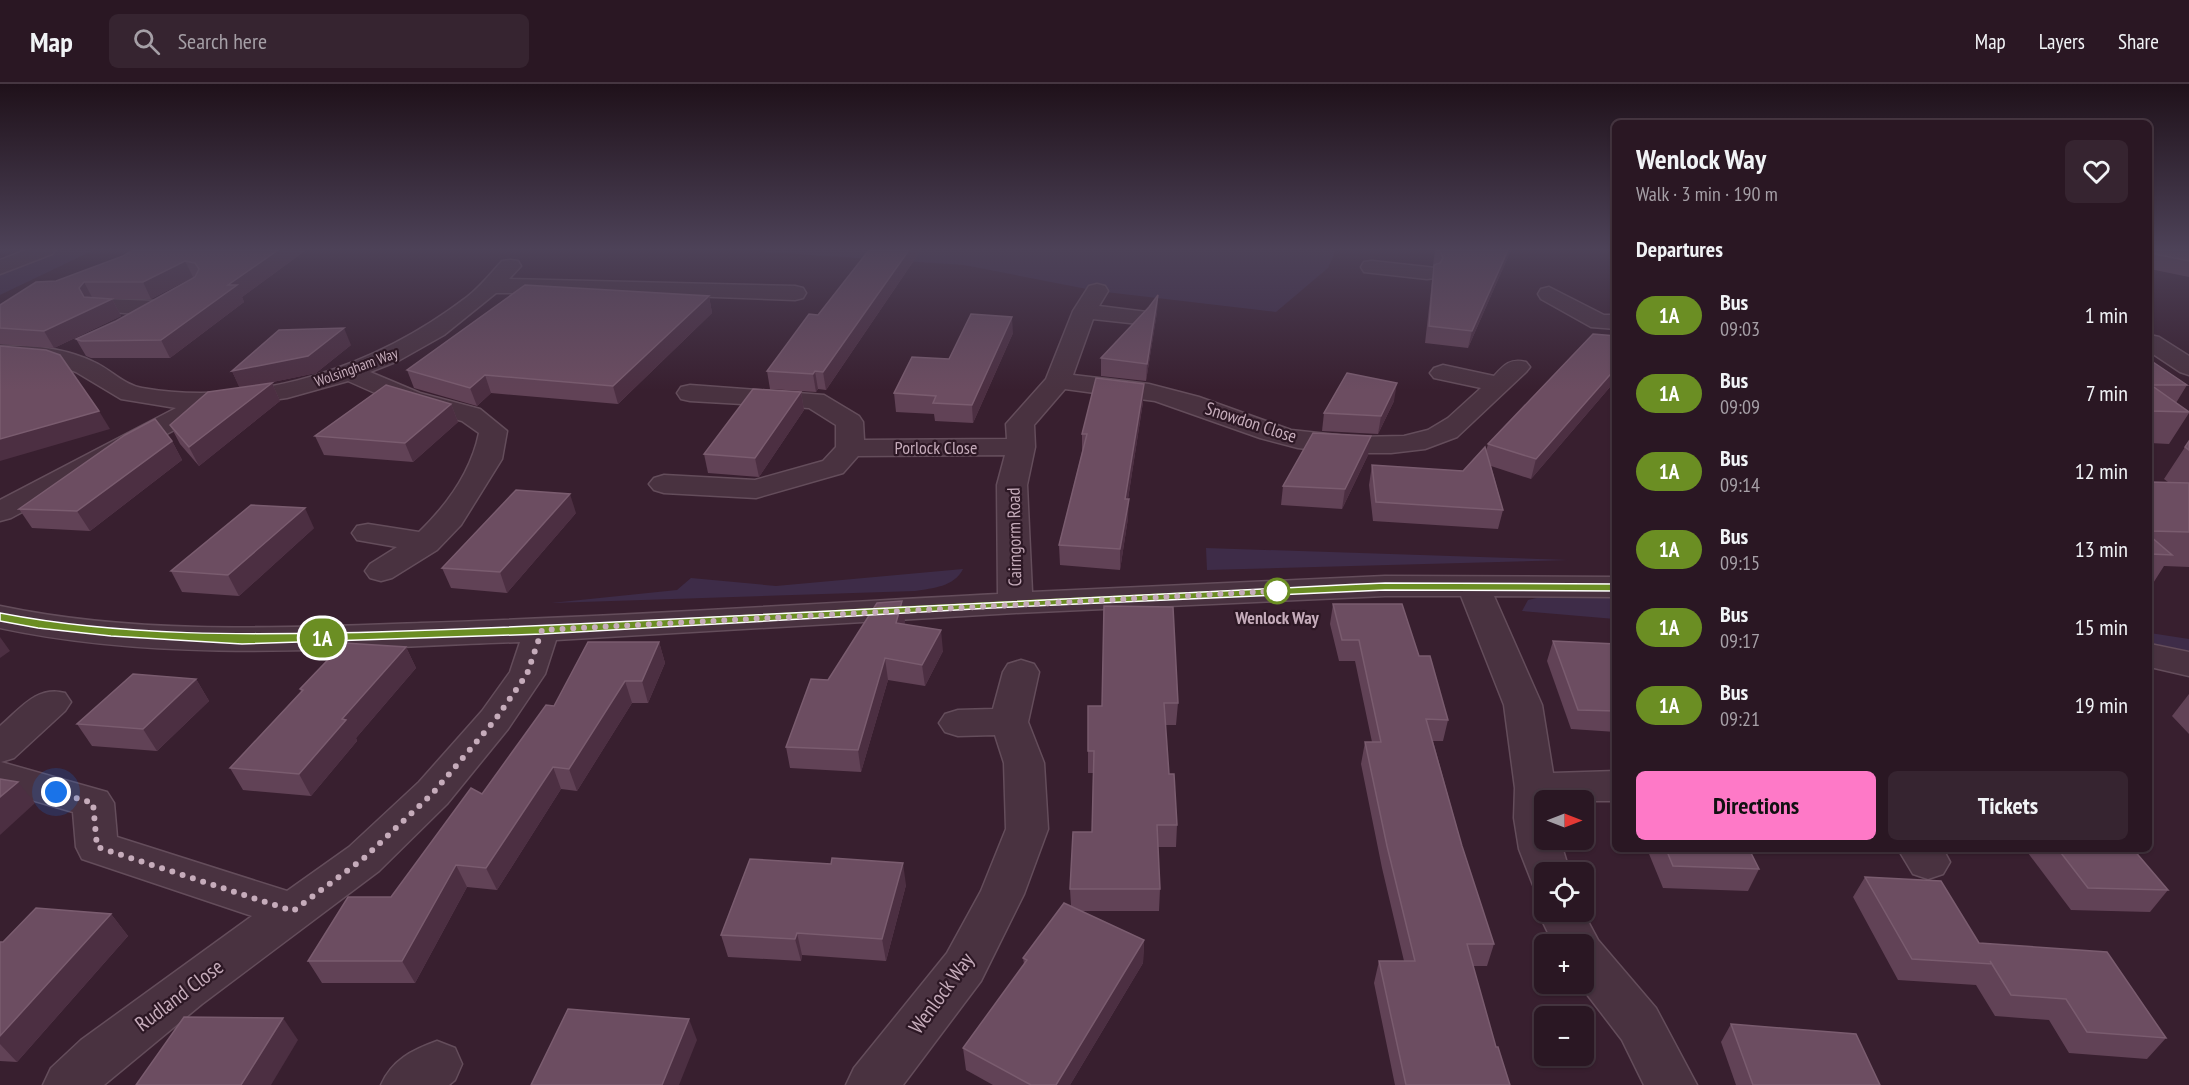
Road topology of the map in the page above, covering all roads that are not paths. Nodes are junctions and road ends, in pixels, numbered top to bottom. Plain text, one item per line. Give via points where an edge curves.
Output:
1 (482, 297) edge
2 (734, 297) edge
3 (793, 297) edge
4 (1554, 297) edge
5 (101, 306) edge
6 (1139, 317) edge
7 (1612, 322) edge
8 (116, 331) edge
9 (2152, 343) edge
10 (85, 345) edge
11 (0, 353) edge
12 (55, 358) junction
13 (2189, 367) edge
14 (348, 372) junction
15 (1443, 373) dead end
16 (1058, 381) junction
17 (690, 393) dead end
18 (209, 401) junction
19 (850, 447) junction
20 (1022, 447) junction
21 (664, 484) dead end
22 (13, 499) edge
23 (368, 533) dead end
24 (426, 543) junction
25 (381, 571) dead end
26 (1473, 586) junction
27 (1612, 587) edge
28 (1015, 603) junction
29 (0, 617) edge
30 (542, 630) junction
31 (2152, 656) edge
32 (2189, 664) edge
33 (1021, 672) dead end
34 (52, 702) dead end
35 (1009, 722) junction
36 (958, 723) dead end
37 (0, 747) edge
38 (0, 776) edge
39 (1612, 786) edge
40 (1534, 788) junction
41 (1544, 862) edge
42 (293, 911) junction
43 (1594, 968) edge
44 (69, 1085) edge
45 (872, 1085) edge
46 (1671, 1085) edge

1 - 14 street, Wolsingham Way via 411,346
2 - 3 street via 789,302
4 - 7 street via 1599,322
5 - 8 street via 165,303
6 - 16 street, Cairngorm Road via 1090,301
9 - 13 street
10 - 12 street, Wolsingham Way
11 - 12 street, Wolsingham Way
12 - 18 street, Wolsingham Way via 84,367 133,395
14 - 18 street, Wolsingham Way via 257,396
14 - 24 street via 411,399 471,416 494,431 488,459 450,519
15 - 16 street, Snowdon Close via 1507,376 1438,436 1405,444 1367,446 1320,444 1272,433 1205,406 1160,394
16 - 20 street, Cairngorm Road via 1020,424
17 - 19 street via 815,401 849,422
18 - 22 street, Wolsingham Way
19 - 20 street, Porlock Close
19 - 21 street via 833,466 756,489
20 - 28 street, Cairngorm Road via 1012,485
23 - 24 street
24 - 25 street
26 - 27 street
26 - 28 street via 1385,586
26 - 40 street via 1523,705
28 - 30 street
29 - 30 street via 38,625 197,639
30 - 42 street, Rudland Close via 527,674 495,720 433,793 363,859
31 - 32 street
33 - 35 street
34 - 37 street
35 - 36 street
35 - 45 street, Wenlock Way via 1024,763 1027,829 1002,894 964,967
38 - 42 street via 93,803 97,847
39 - 40 street
40 - 41 street via 1535,818
42 - 44 street, Rudland Close via 185,989 99,1056
43 - 46 street via 1639,1024

